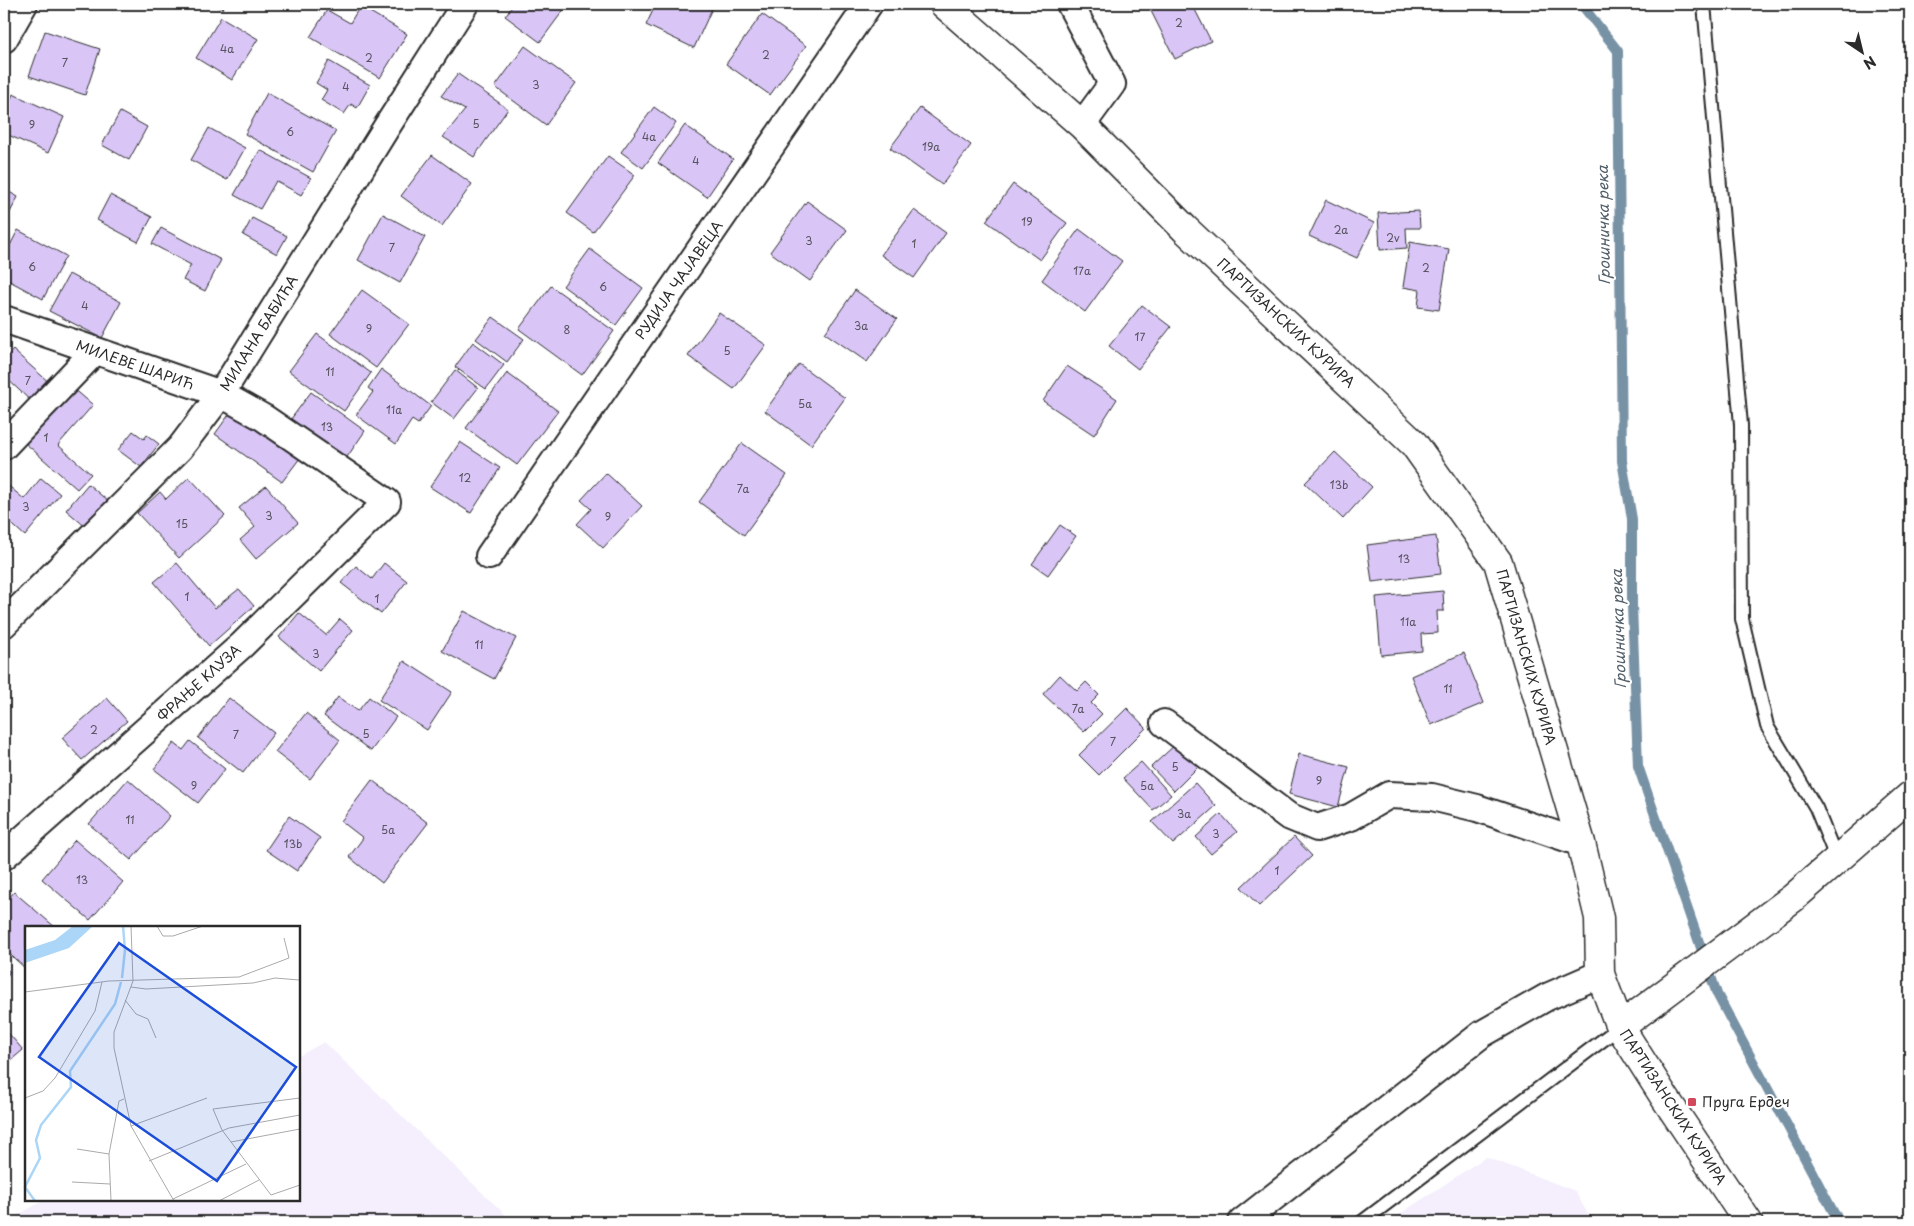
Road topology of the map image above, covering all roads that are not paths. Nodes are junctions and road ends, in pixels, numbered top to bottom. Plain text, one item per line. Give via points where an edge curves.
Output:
1 (24, 4) edge
2 (466, 4) edge
3 (869, 4) edge
4 (944, 4) edge
5 (1070, 4) edge
6 (1704, 4) edge
7 (4, 39) edge
8 (1082, 125) junction
9 (4, 319) edge
10 (94, 351) junction
11 (221, 394) junction
12 (4, 446) edge
13 (387, 502) joint
14 (489, 556) dead end
15 (4, 624) edge
16 (1164, 723) dead end
17 (1910, 796) edge
18 (1581, 843) junction
19 (4, 856) edge
20 (1837, 860) junction
21 (1600, 974) junction
22 (1620, 1027) junction
23 (1242, 1222) edge
24 (1362, 1222) edge
25 (1748, 1222) edge

1 - 7 street
2 - 11 street, МИЛАНА БАБИЋА
3 - 14 street, РУДИЈА ЧАЈАВЕЦА
4 - 8 street, ПАРТИЗАНСКИХ КУРИРА
5 - 8 street via 1112,84
6 - 20 lane via 1740,425 1742,619 1767,726 1816,808
8 - 18 street, ПАРТИЗАНСКИХ КУРИРА via 1185,229 1414,444 1498,562
9 - 10 street, МИЛЕВЕ ШАРИЋ
10 - 11 street, МИЛЕВЕ ШАРИЋ
10 - 12 street
11 - 13 street, МИЛЕВЕ ШАРИЋ via 264,418
11 - 15 street, МИЛАНА БАБИЋА via 180,448
13 - 19 street, ФРАЊЕ КЛУЗА via 242,645
16 - 18 street via 1288,816 1317,828 1351,817 1389,795 1432,797
17 - 20 street
18 - 21 street, ПАРТИЗАНСКИХ КУРИРА via 1599,918
20 - 22 street via 1793,898
21 - 22 street, ПАРТИЗАНСКИХ КУРИРА
21 - 23 street via 1547,997 1482,1034
22 - 24 lane
22 - 25 street, ПАРТИЗАНСКИХ КУРИРА

